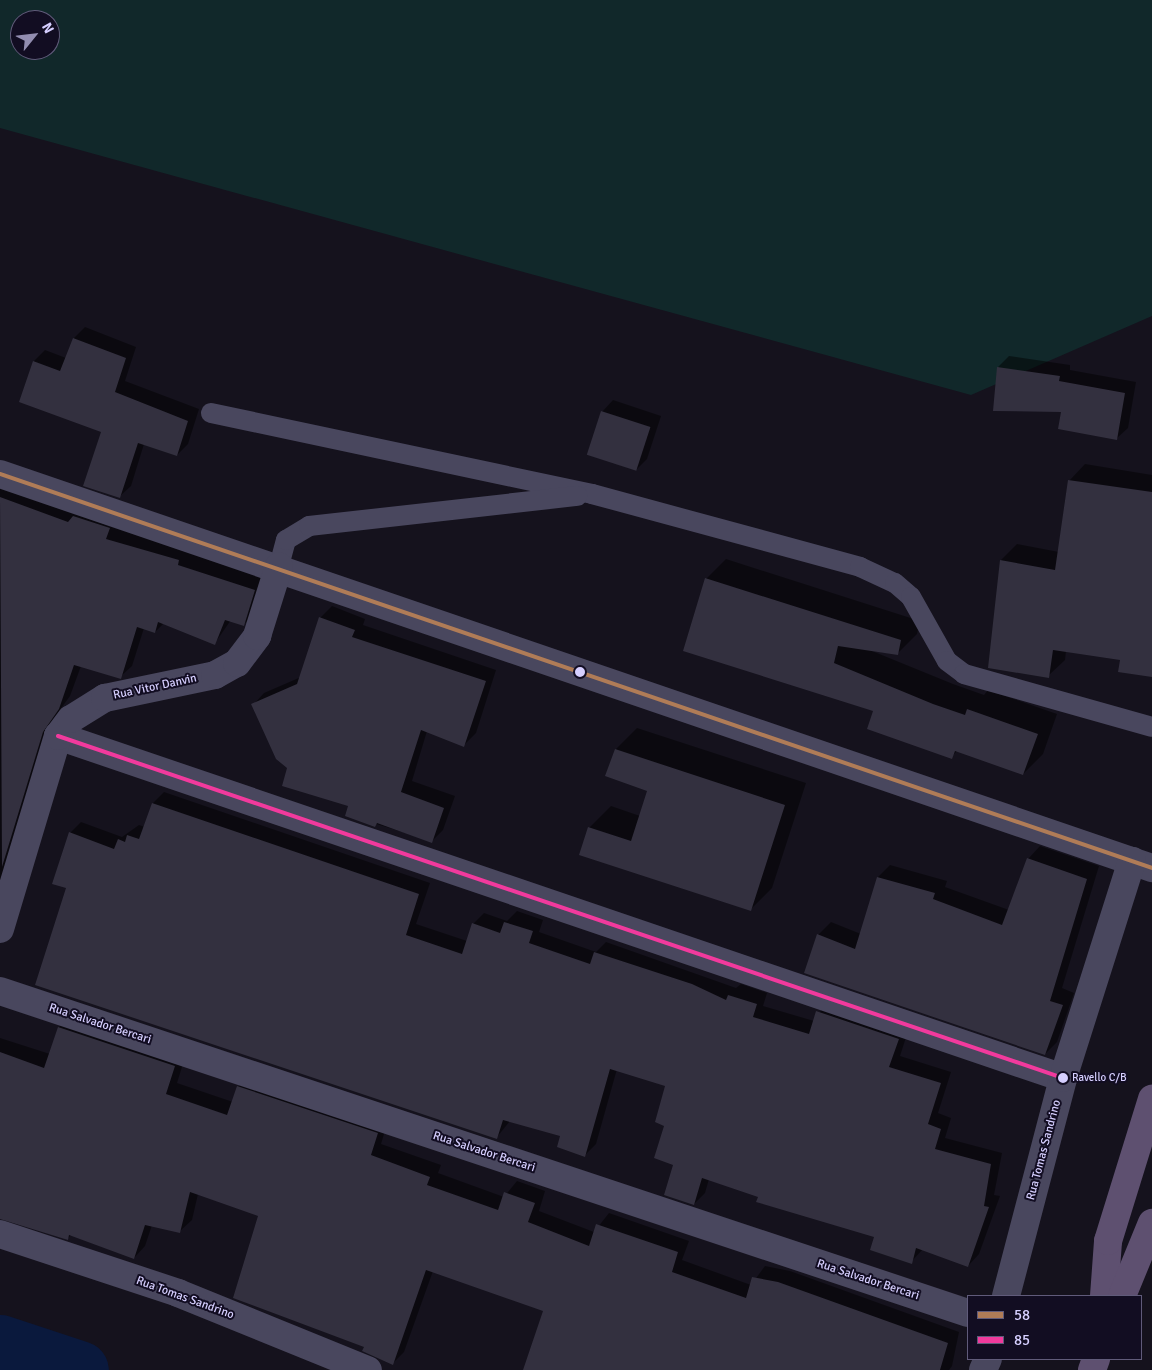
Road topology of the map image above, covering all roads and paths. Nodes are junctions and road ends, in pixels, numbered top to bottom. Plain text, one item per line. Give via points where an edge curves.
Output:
1 (211, 413) dead end
2 (0, 474) edge
3 (592, 494) junction
4 (279, 566) junction
5 (1152, 727) edge
6 (58, 736) junction
7 (1142, 864) edge
8 (0, 930) edge
9 (0, 991) edge
10 (1063, 1078) junction
11 (1152, 1099) edge
12 (1152, 1223) edge
13 (0, 1234) edge
14 (1006, 1295) edge
15 (1104, 1295) edge
16 (1122, 1295) edge
17 (967, 1313) edge
18 (368, 1370) edge

1 - 3 lane
2 - 4 street
3 - 4 lane via 309,526 286,540
3 - 5 lane via 860,567 895,583 911,597 947,661 964,674
4 - 6 street, Rua Vitor Danvin via 258,636 237,663 215,675 105,698 71,719
4 - 7 street
6 - 8 street, Rua Vitor Danvin
6 - 10 street
7 - 10 street, Rua Tomas Sandrino
9 - 17 street, Rua Salvador Bercari
10 - 14 street, Rua Tomas Sandrino
11 - 15 main road via 1108,1241
12 - 16 main road
13 - 18 street, Rua Tomas Sandrino via 178,1294

